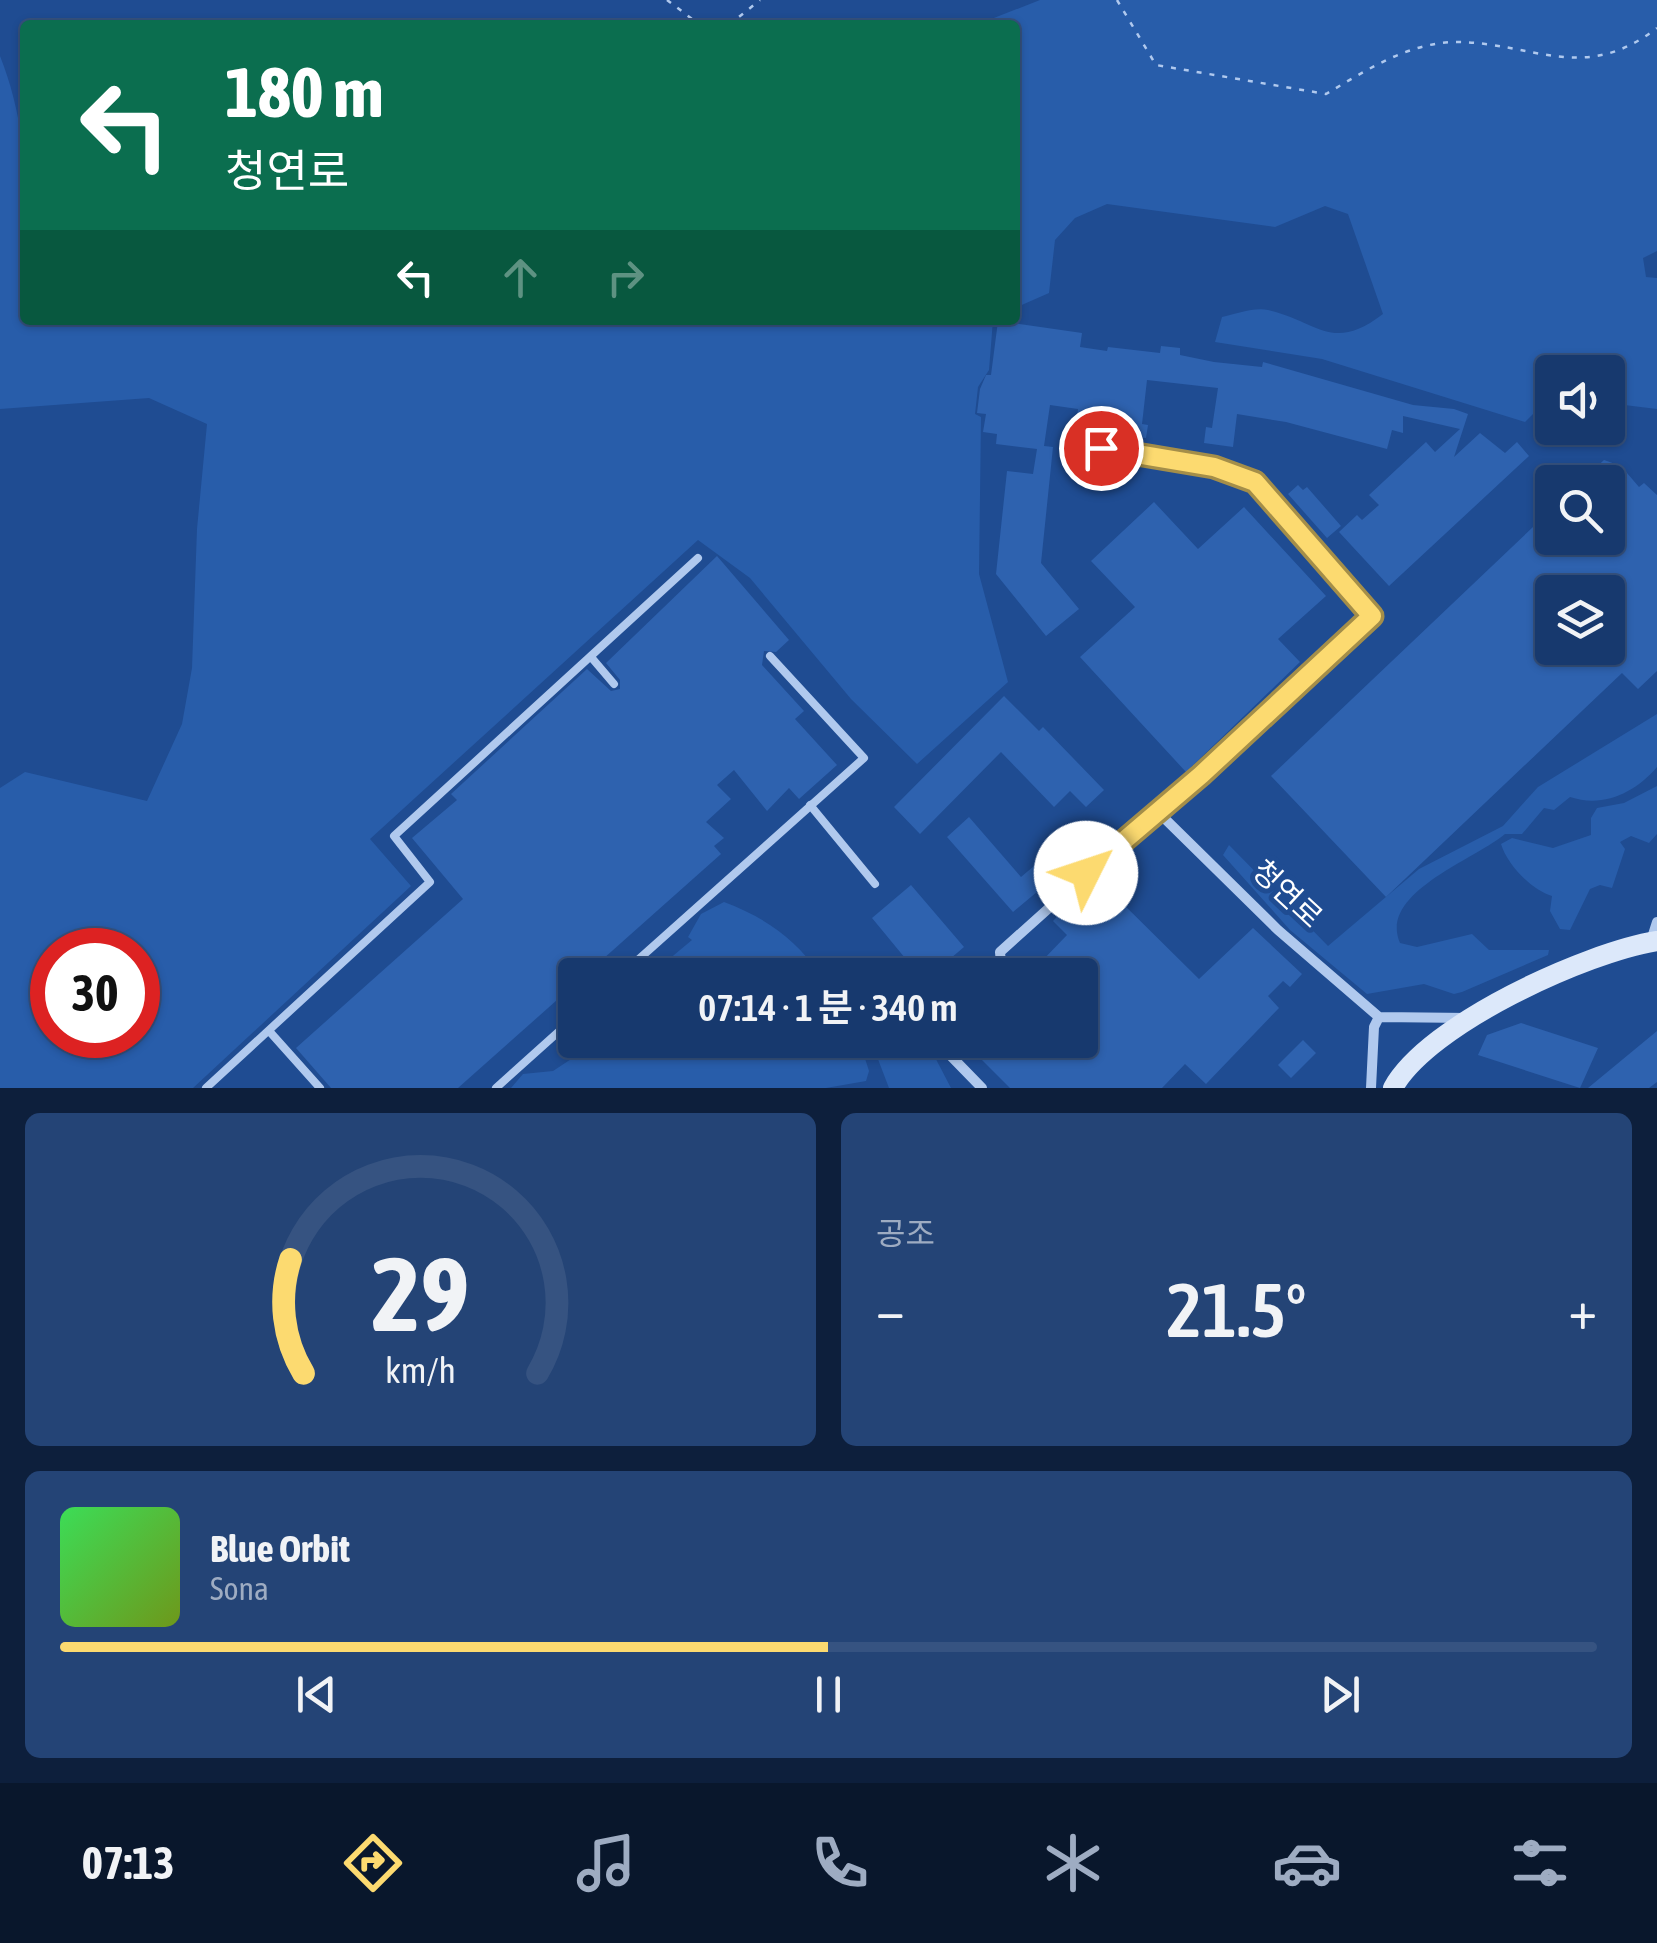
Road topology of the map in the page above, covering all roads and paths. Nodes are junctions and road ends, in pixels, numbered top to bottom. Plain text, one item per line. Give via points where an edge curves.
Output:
1 (667, 0) edge
2 (760, 0) edge
3 (1117, 0) edge
4 (693, 20) edge
5 (735, 20) edge
6 (1657, 28) edge
7 (1101, 448) dead end
8 (698, 558) dead end
9 (770, 656) dead end
10 (591, 657) junction
11 (614, 684) dead end
12 (810, 805) junction
13 (1157, 811) junction
14 (875, 884) dead end
15 (1655, 935) edge
16 (640, 958) edge
17 (1001, 958) edge
18 (1380, 1016) junction
19 (1470, 1018) junction
20 (270, 1032) junction
21 (558, 1032) edge
22 (952, 1058) edge
23 (206, 1088) edge
24 (320, 1088) edge
25 (496, 1088) edge
26 (982, 1088) edge
27 (1370, 1088) edge
28 (1394, 1088) edge

1 - 4 path
2 - 5 path
3 - 6 path via 1156,65 1326,94 1418,48 1455,42 1578,61
7 - 13 street via 1214,467 1255,482 1372,616
8 - 10 lane
9 - 12 lane via 864,758
10 - 11 lane
10 - 20 lane via 394,836 430,882
12 - 14 lane
12 - 16 lane
13 - 17 street
13 - 18 street, 청연로 via 1278,930
15 - 19 main road via 1537,982
18 - 19 street
18 - 27 street
19 - 28 main road via 1443,1036
20 - 23 lane
20 - 24 lane
21 - 25 lane
22 - 26 street

